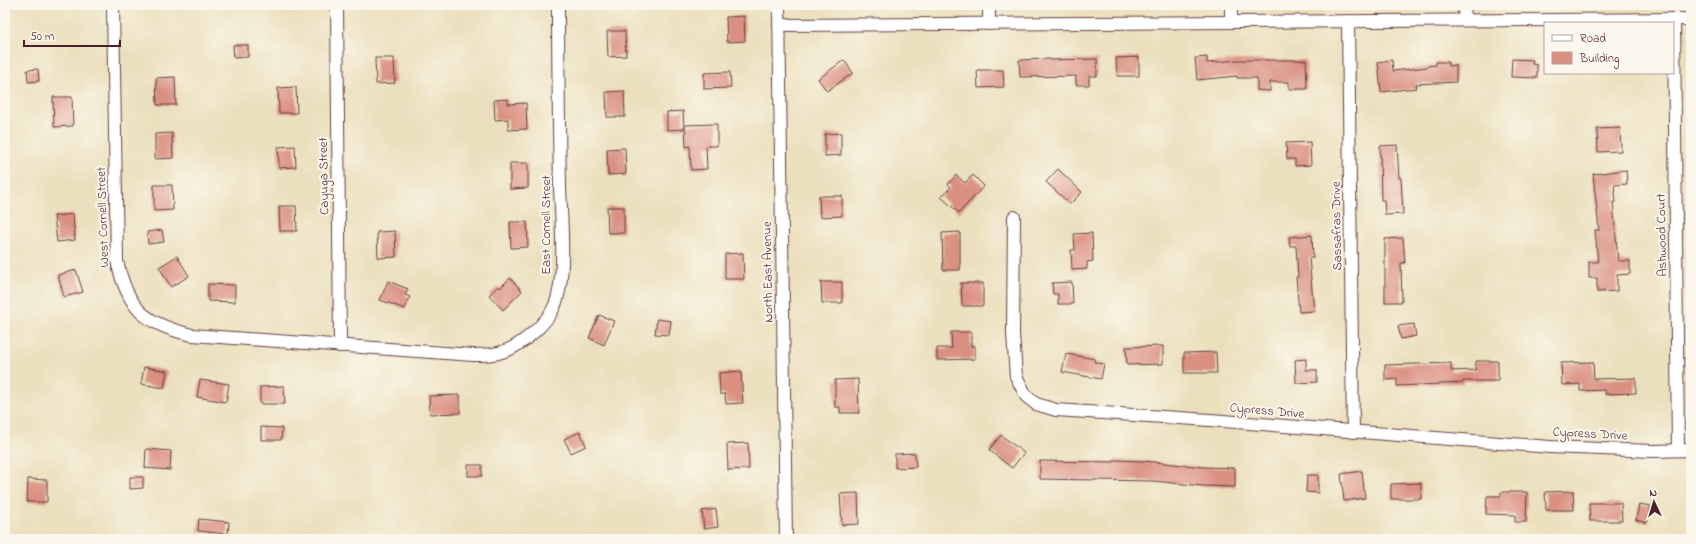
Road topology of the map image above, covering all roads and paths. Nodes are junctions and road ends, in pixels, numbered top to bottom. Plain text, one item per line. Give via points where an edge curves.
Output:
1 (113, 5) edge
2 (337, 5) edge
3 (558, 5) edge
4 (779, 5) edge
5 (989, 5) edge
6 (1231, 5) edge
7 (1464, 5) edge
8 (1674, 19) junction
9 (1691, 19) edge
10 (1465, 20) junction
11 (1348, 21) junction
12 (1231, 22) junction
13 (989, 24) junction
14 (779, 25) junction
15 (1014, 217) dead end
16 (340, 346) junction
17 (1353, 432) junction
18 (1678, 450) junction
19 (1691, 450) edge
20 (786, 539) edge

1 - 16 street, West Cornell Street via 117,261 120,277 134,306 158,325 192,335
2 - 16 street, Cayuga Street
3 - 16 street, East Cornell Street via 562,248 554,307 545,320 520,343 491,355
4 - 14 street, North East Avenue
5 - 13 street
6 - 12 street
7 - 10 street
8 - 9 street
8 - 10 street
8 - 18 street, Ashwood Court
10 - 11 street
11 - 12 street
11 - 17 street, Sassafras Drive
12 - 13 street
13 - 14 street
14 - 20 street, North East Avenue
15 - 17 street, Cypress Drive via 1014,362 1016,376 1026,396 1036,404 1056,410
17 - 18 street, Cypress Drive via 1550,447
18 - 19 street, Cypress Drive

